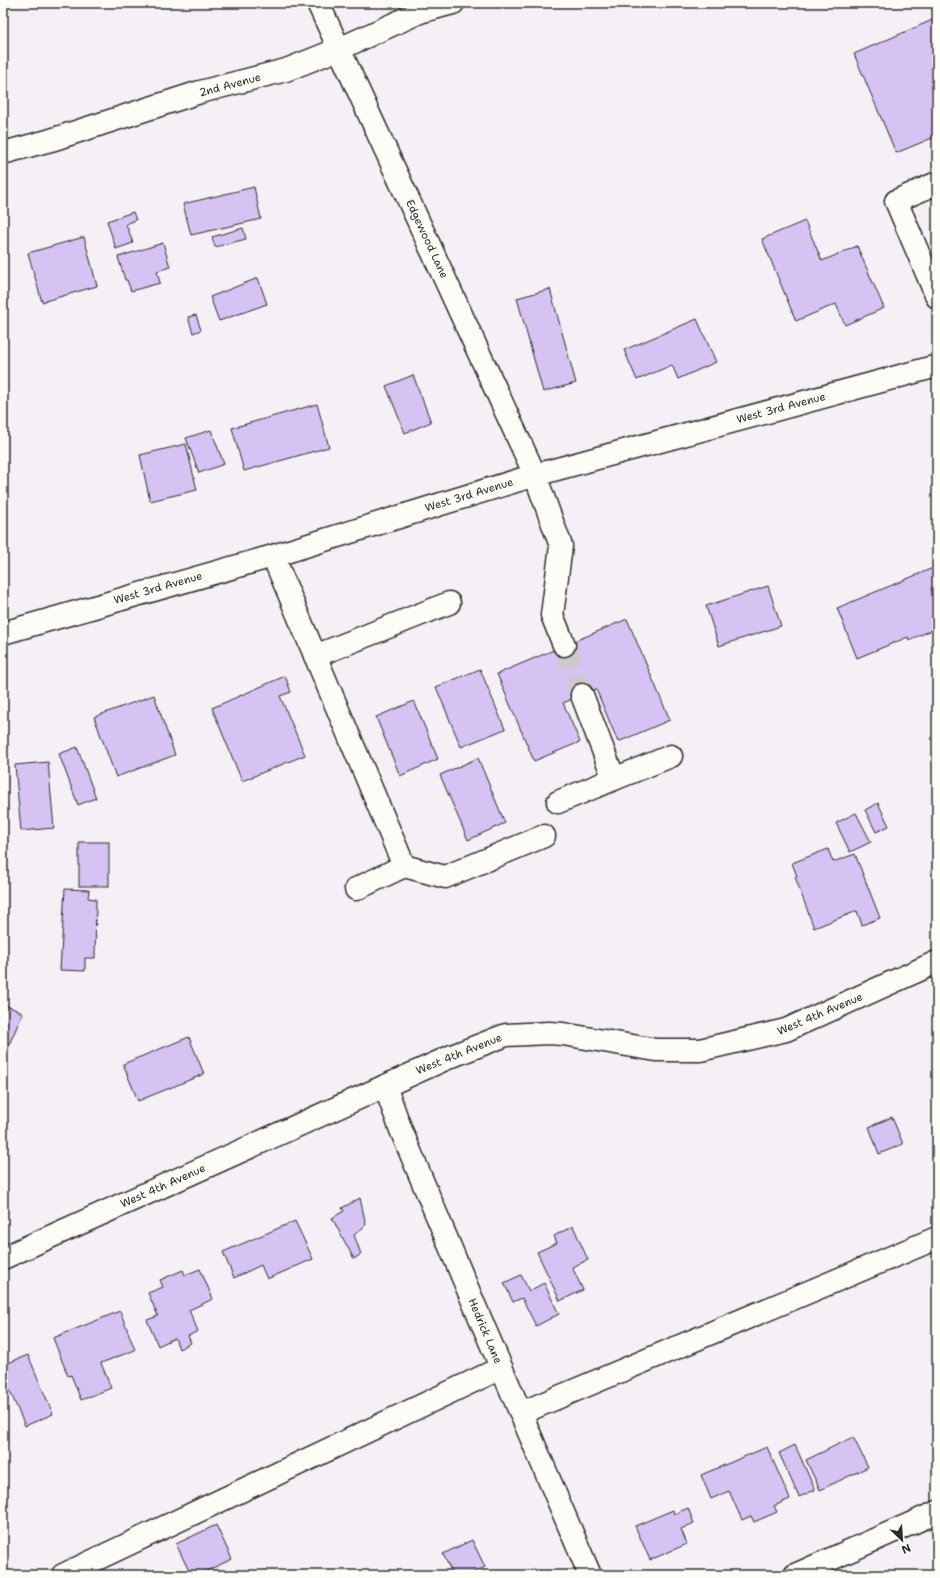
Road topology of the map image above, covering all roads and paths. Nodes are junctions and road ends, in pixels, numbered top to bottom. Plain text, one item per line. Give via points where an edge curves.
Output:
1 (318, 3) edge
2 (453, 3) edge
3 (339, 49) junction
4 (3, 153) edge
5 (937, 184) edge
6 (937, 297) edge
7 (937, 366) edge
8 (535, 475) junction
9 (273, 556) junction
10 (449, 603) dead end
11 (3, 633) edge
12 (564, 645) tunnel mouth
13 (315, 656) junction
14 (582, 695) tunnel mouth
15 (671, 756) dead end
16 (614, 779) junction
17 (558, 802) dead end
18 (544, 836) dead end
19 (404, 866) junction
20 (356, 889) dead end
21 (937, 962) edge
22 (385, 1086) junction
23 (937, 1238) edge
24 (3, 1258) edge
25 (501, 1368) junction
26 (520, 1413) junction
27 (937, 1512) edge
28 (63, 1575) edge
29 (590, 1575) edge
30 (795, 1575) edge

1 - 3 street, Edgewood Lane
2 - 3 street, 2nd Avenue via 420,12
3 - 4 street, 2nd Avenue via 286,70 200,92
3 - 8 street, Edgewood Lane
5 - 6 street via 896,201
7 - 8 street, West 3rd Avenue
8 - 9 street, West 3rd Avenue
8 - 12 street, Edgewood Lane via 561,546 552,615
9 - 11 street, West 3rd Avenue
9 - 13 street
10 - 13 street
13 - 19 street
14 - 16 street
15 - 16 street
16 - 17 street
18 - 19 street via 446,877
19 - 20 street
21 - 22 street, West 4th Avenue via 786,1030 700,1050 656,1050 549,1032 506,1035
22 - 24 street, West 4th Avenue
22 - 25 street, Hedrick Lane
23 - 26 street
25 - 26 street, Hedrick Lane
25 - 28 street
26 - 29 street, Hedrick Lane
27 - 30 street

